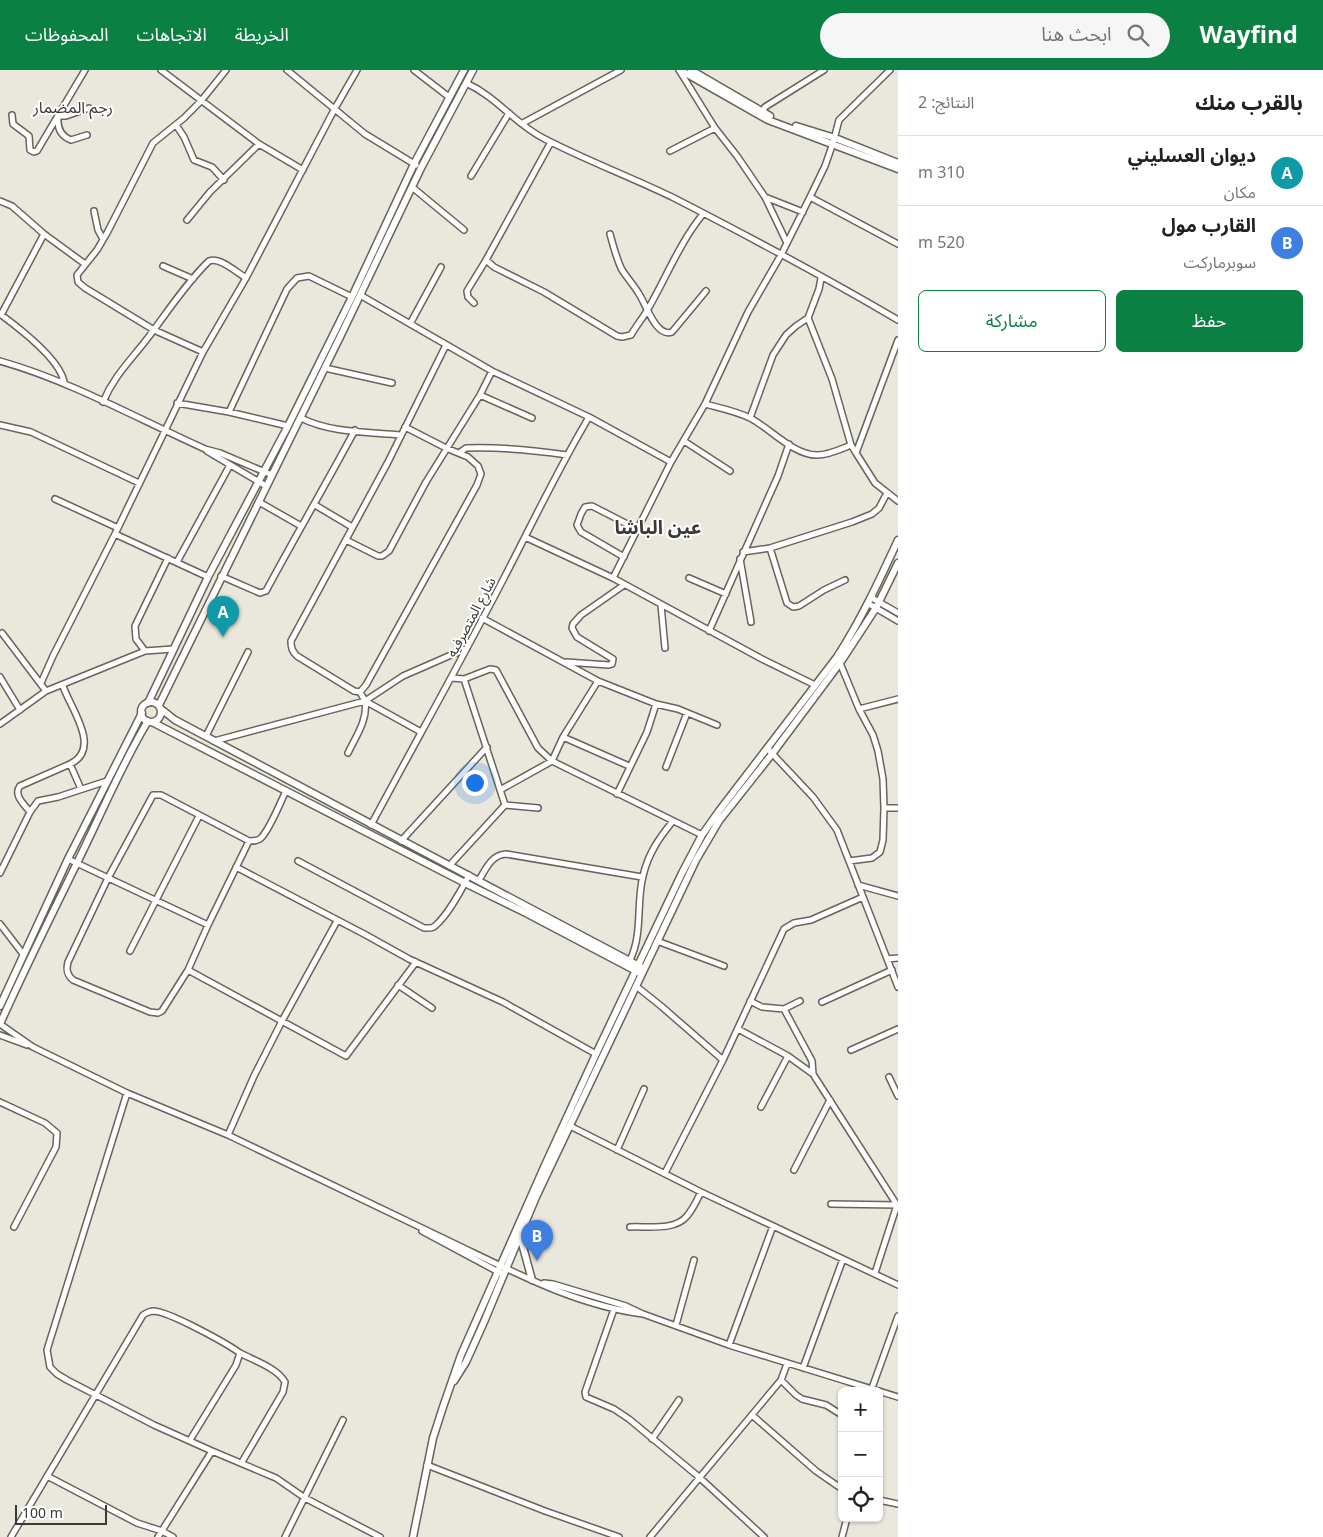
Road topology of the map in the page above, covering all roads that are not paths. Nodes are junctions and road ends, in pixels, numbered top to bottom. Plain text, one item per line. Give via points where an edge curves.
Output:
1 (85, 70) edge
2 (161, 70) edge
3 (226, 70) edge
4 (287, 70) edge
5 (357, 70) edge
6 (414, 70) edge
7 (464, 70) edge
8 (473, 70) edge
9 (621, 70) edge
10 (680, 70) edge
11 (824, 70) edge
12 (890, 70) edge
13 (694, 71) edge
14 (466, 83) junction
15 (449, 97) junction
16 (200, 102) junction
17 (89, 108) dead end
18 (334, 110) junction
19 (762, 112) junction
20 (509, 113) junction
21 (12, 115) dead end
22 (58, 116) junction
23 (523, 123) junction
24 (176, 125) junction
25 (715, 128) junction
26 (87, 135) dead end
27 (834, 141) junction
28 (551, 142) junction
29 (258, 144) junction
30 (670, 150) dead end
31 (898, 163) edge
32 (414, 164) junction
33 (420, 168) junction
34 (898, 169) edge
35 (303, 170) junction
36 (471, 176) dead end
37 (224, 180) junction
38 (412, 187) junction
39 (810, 197) junction
40 (766, 198) junction
41 (0, 201) edge
42 (94, 211) dead end
43 (803, 212) junction
44 (703, 214) junction
45 (187, 220) dead end
46 (464, 230) dead end
47 (44, 234) junction
48 (610, 234) dead end
49 (103, 239) junction
50 (787, 243) junction
51 (898, 244) edge
52 (782, 255) junction
53 (486, 260) junction
54 (85, 264) junction
55 (163, 266) dead end
56 (441, 267) dead end
57 (246, 278) junction
58 (821, 278) junction
59 (193, 279) junction
60 (706, 291) dead end
61 (360, 294) junction
62 (352, 297) junction
63 (474, 303) dead end
64 (647, 311) junction
65 (0, 314) edge
66 (808, 318) junction
67 (898, 320) edge
68 (410, 324) junction
69 (154, 330) junction
70 (898, 340) edge
71 (446, 345) junction
72 (203, 352) junction
73 (0, 361) edge
74 (325, 368) junction
75 (492, 371) junction
76 (64, 382) junction
77 (392, 383) dead end
78 (480, 395) junction
79 (103, 402) junction
80 (177, 403) junction
81 (705, 404) junction
82 (228, 412) junction
83 (588, 417) junction
84 (301, 418) junction
85 (532, 418) dead end
86 (750, 418) junction
87 (0, 425) edge
88 (288, 426) junction
89 (405, 427) junction
90 (165, 430) junction
91 (355, 430) junction
92 (401, 434) junction
93 (684, 441) junction
94 (789, 444) junction
95 (851, 445) junction
96 (446, 448) junction
97 (205, 449) junction
98 (856, 453) junction
99 (459, 454) junction
100 (568, 455) junction
101 (671, 462) junction
102 (230, 465) junction
103 (730, 471) dead end
104 (264, 472) junction
105 (272, 475) junction
106 (257, 482) junction
107 (139, 483) junction
108 (266, 486) junction
109 (892, 494) edge
110 (55, 499) dead end
111 (898, 501) edge
112 (258, 502) junction
113 (315, 506) junction
114 (302, 526) junction
115 (352, 527) junction
116 (118, 528) junction
117 (637, 529) junction
118 (115, 534) junction
119 (525, 537) junction
120 (346, 540) junction
121 (898, 540) edge
122 (770, 548) junction
123 (743, 552) junction
124 (624, 557) junction
125 (168, 558) junction
126 (740, 559) junction
127 (177, 562) junction
128 (898, 563) edge
129 (221, 576) junction
130 (208, 577) junction
131 (612, 578) junction
132 (689, 578) dead end
133 (845, 580) dead end
134 (624, 585) junction
135 (726, 594) junction
136 (870, 601) junction
137 (661, 605) junction
138 (878, 605) junction
139 (898, 613) edge
140 (482, 618) junction
141 (898, 621) edge
142 (751, 622) dead end
143 (709, 631) junction
144 (2, 633) dead end
145 (467, 648) junction
146 (666, 648) dead end
147 (173, 649) junction
148 (145, 651) junction
149 (248, 652) dead end
150 (566, 662) junction
151 (840, 663) junction
152 (0, 677) edge
153 (452, 678) junction
154 (464, 679) junction
155 (598, 681) junction
156 (41, 683) junction
157 (815, 685) junction
158 (63, 686) junction
159 (46, 692) junction
160 (360, 692) junction
161 (898, 699) edge
162 (364, 701) junction
163 (148, 703) junction
164 (656, 704) junction
165 (160, 707) junction
166 (859, 709) junction
167 (20, 710) junction
168 (688, 712) junction
169 (142, 713) junction
170 (150, 722) junction
171 (0, 724) edge
172 (717, 725) dead end
173 (421, 732) junction
174 (206, 736) junction
175 (564, 736) junction
176 (214, 741) junction
177 (487, 748) junction
178 (767, 748) junction
179 (348, 753) dead end
180 (772, 754) junction
181 (552, 761) junction
182 (70, 764) junction
183 (629, 766) junction
184 (666, 767) dead end
185 (107, 781) junction
186 (81, 790) junction
187 (500, 790) junction
188 (286, 791) junction
189 (617, 794) junction
190 (505, 806) junction
191 (538, 808) dead end
192 (884, 808) junction
193 (898, 808) edge
194 (30, 812) junction
195 (200, 816) junction
196 (673, 821) junction
197 (371, 825) junction
198 (702, 835) junction
199 (249, 841) junction
200 (401, 841) junction
201 (68, 859) junction
202 (298, 861) dead end
203 (849, 861) junction
204 (77, 864) junction
205 (449, 866) junction
206 (236, 867) junction
207 (0, 873) edge
208 (469, 875) junction
209 (642, 877) junction
210 (108, 878) junction
211 (479, 880) junction
212 (465, 884) junction
213 (858, 884) junction
214 (898, 896) edge
215 (863, 897) junction
216 (156, 901) junction
217 (337, 921) junction
218 (0, 924) edge
219 (208, 925) junction
220 (657, 941) junction
221 (130, 951) dead end
222 (23, 954) junction
223 (898, 958) edge
224 (887, 959) junction
225 (630, 960) junction
226 (416, 962) junction
227 (724, 966) dead end
228 (188, 970) junction
229 (640, 970) junction
230 (892, 970) junction
231 (398, 985) junction
232 (636, 986) junction
233 (898, 987) edge
234 (750, 1001) junction
235 (800, 1001) dead end
236 (822, 1002) dead end
237 (0, 1006) edge
238 (432, 1008) dead end
239 (784, 1009) junction
240 (282, 1021) junction
241 (0, 1024) edge
242 (738, 1029) junction
243 (898, 1029) edge
244 (0, 1035) edge
245 (33, 1047) junction
246 (851, 1050) dead end
247 (596, 1054) junction
248 (788, 1056) junction
249 (723, 1060) junction
250 (813, 1074) junction
251 (889, 1077) dead end
252 (644, 1089) dead end
253 (126, 1093) junction
254 (898, 1096) edge
255 (830, 1100) junction
256 (0, 1102) edge
257 (761, 1107) dead end
258 (570, 1126) junction
259 (228, 1135) junction
260 (617, 1150) junction
261 (794, 1170) dead end
262 (665, 1172) junction
263 (701, 1192) junction
264 (831, 1204) dead end
265 (897, 1205) edge
266 (773, 1226) junction
267 (630, 1227) dead end
268 (14, 1228) dead end
269 (520, 1236) junction
270 (842, 1259) junction
271 (694, 1260) dead end
272 (503, 1270) junction
273 (875, 1273) junction
274 (532, 1280) junction
275 (541, 1283) junction
276 (898, 1286) edge
277 (614, 1309) junction
278 (643, 1314) junction
279 (898, 1316) edge
280 (676, 1325) junction
281 (729, 1345) junction
282 (240, 1353) junction
283 (787, 1364) junction
284 (803, 1368) junction
285 (781, 1380) junction
286 (869, 1387) edge
287 (872, 1387) edge
288 (883, 1392) edge
289 (94, 1395) junction
290 (898, 1397) edge
291 (680, 1400) dead end
292 (838, 1412) edge
293 (752, 1415) junction
294 (343, 1420) dead end
295 (652, 1439) junction
296 (190, 1440) junction
297 (212, 1451) junction
298 (242, 1462) junction
299 (428, 1465) junction
300 (47, 1476) junction
301 (699, 1477) junction
302 (838, 1487) edge
303 (305, 1498) junction
304 (883, 1501) edge
305 (898, 1504) edge
306 (846, 1522) edge
307 (162, 1531) junction
308 (11, 1537) edge
309 (158, 1537) edge
310 (172, 1537) edge
311 (285, 1537) edge
312 (380, 1537) edge
313 (413, 1537) edge
314 (619, 1537) edge
315 (650, 1537) edge
316 (764, 1537) edge
317 (842, 1537) edge

1 - 22 street
2 - 16 street
3 - 16 street
4 - 18 street
5 - 18 street
6 - 15 street
7 - 15 street
8 - 14 street
9 - 23 street
10 - 25 street
10 - 27 street via 768,120
11 - 19 street
12 - 27 street via 839,120
13 - 19 street
14 - 20 street via 491,96
14 - 33 street
15 - 32 street
16 - 24 street
16 - 29 street
17 - 22 street
18 - 32 street via 365,134
18 - 35 street
19 - 27 street
20 - 23 street
20 - 36 street
21 - 22 street via 13,124 29,136 29,146 34,152
22 - 26 street via 59,129 65,138 71,140
23 - 28 street
24 - 37 street via 194,160 212,167
24 - 49 street via 149,149
25 - 30 street
25 - 40 street
27 - 31 street
27 - 34 street
27 - 39 street
28 - 44 street
28 - 53 street
29 - 35 street
29 - 37 street
32 - 33 street
32 - 62 street
33 - 38 street
35 - 57 street
37 - 45 street
38 - 46 street
38 - 61 street
39 - 43 street
39 - 51 street
40 - 43 street
40 - 50 street
41 - 47 street via 12,206
42 - 49 street
43 - 50 street
44 - 52 street
44 - 64 street
47 - 54 street
47 - 65 street
48 - 64 street via 622,270 639,293
49 - 54 street
50 - 52 street
52 - 58 street
52 - 81 street via 748,312
53 - 63 street via 467,291
53 - 64 street via 498,270 544,292 617,336 630,335
54 - 69 street via 77,275 81,285
55 - 59 street
56 - 68 street
57 - 59 street via 212,260
57 - 72 street
58 - 66 street
58 - 67 street
59 - 69 street
60 - 64 street via 670,334 663,332
61 - 68 street
61 - 74 street
62 - 82 street via 309,276 297,278 287,290
62 - 88 street
65 - 76 street via 54,362
66 - 86 street via 786,335 773,356
66 - 95 street via 832,379
68 - 71 street
69 - 72 street
69 - 79 street via 117,375
70 - 98 street
71 - 75 street
71 - 89 street
72 - 80 street
73 - 76 street
74 - 77 street
74 - 84 street
75 - 78 street
75 - 83 street
76 - 79 street
78 - 85 street
78 - 96 street
79 - 90 street
80 - 82 street
80 - 90 street
81 - 86 street
81 - 93 street
82 - 88 street
83 - 100 street, شارع المتصرفيه
83 - 101 street
84 - 91 street
84 - 105 street
86 - 94 street
87 - 107 street via 31,432
88 - 104 street
89 - 92 street
89 - 96 street
90 - 97 street
90 - 107 street
91 - 92 street
91 - 113 street
92 - 115 street
93 - 101 street
93 - 103 street
94 - 95 street via 818,455
94 - 123 street
95 - 98 street
96 - 99 street
96 - 120 street via 389,551 378,556
97 - 102 street
97 - 104 street
98 - 109 street via 875,483
99 - 100 street via 466,448 494,447
99 - 160 street via 478,466 481,474 477,485
100 - 119 street, شارع المتصرفيه
101 - 117 street
102 - 106 street
102 - 127 street
104 - 105 street
104 - 106 street
105 - 108 street
106 - 108 street
106 - 130 street
107 - 116 street
108 - 112 street
109 - 111 street
109 - 122 street via 872,514
110 - 116 street
112 - 114 street
112 - 129 street
113 - 114 street
113 - 115 street
114 - 129 street via 263,593
115 - 120 street
116 - 118 street
117 - 124 street
117 - 124 street via 592,506 585,507 580,514 577,525 581,532
118 - 125 street
118 - 156 street
119 - 131 street
119 - 140 street, شارع المتصرفيه
120 - 160 street via 291,646 296,656 354,692
121 - 136 street
122 - 123 street
122 - 133 street via 789,605 799,606
123 - 126 street
124 - 131 street
125 - 127 street
125 - 148 street via 135,626 136,639
126 - 135 street
126 - 142 street
127 - 130 street
128 - 138 street
129 - 165 street
130 - 147 street
131 - 134 street
132 - 135 street
134 - 137 street
134 - 150 street via 581,615 572,628 578,637 613,659 612,664
135 - 143 street
136 - 138 street
136 - 157 street via 854,631
137 - 143 street
137 - 146 street
138 - 139 street
138 - 141 street
138 - 151 street
140 - 145 street, شارع المتصرفيه
140 - 150 street
143 - 157 street
144 - 156 street
145 - 153 street, شارع المتصرفيه
145 - 162 street via 403,676
147 - 148 street
147 - 163 street
148 - 158 street
149 - 174 street
150 - 155 street
151 - 166 street
151 - 180 street
152 - 167 street
153 - 154 street
153 - 173 street, شارع المتصرفيه
154 - 177 street
154 - 181 street via 490,669 496,670 538,748
155 - 164 street
155 - 175 street
156 - 159 street
157 - 178 street
158 - 159 street
158 - 182 street via 80,720 84,739 80,756
159 - 167 street
160 - 162 street
161 - 166 street
162 - 173 street
162 - 176 street
162 - 179 street via 365,719
163 - 165 street via 154,702
163 - 169 street
164 - 168 street
164 - 183 street via 647,732
165 - 170 street via 158,719
165 - 174 street via 175,720
166 - 192 street via 876,743
167 - 171 street
168 - 172 street
168 - 184 street
169 - 170 street
169 - 185 street
170 - 188 street
170 - 204 street via 124,764
173 - 197 street, شارع المتصرفيه
174 - 176 street
175 - 181 street
175 - 183 street
176 - 197 street
177 - 187 street
177 - 200 street
178 - 180 street
178 - 198 street
180 - 203 street via 830,819
180 - 220 street via 709,838
181 - 187 street
181 - 189 street
182 - 186 street
182 - 194 street via 20,786 17,793
183 - 189 street
185 - 186 street
185 - 201 street
186 - 194 street via 38,800
187 - 190 street
188 - 199 street via 260,838
188 - 212 street
189 - 196 street
190 - 191 street
190 - 205 street
192 - 193 street
192 - 203 street via 880,852 872,858
194 - 207 street
195 - 199 street
195 - 210 street via 162,795 153,795
195 - 216 street
196 - 198 street
196 - 209 street via 655,844
197 - 200 street
198 - 229 street
199 - 206 street
200 - 205 street
201 - 204 street
201 - 222 street
202 - 212 street via 430,929
203 - 213 street
204 - 210 street
204 - 241 street
205 - 208 street
206 - 217 street
206 - 219 street
208 - 211 street
208 - 212 street
209 - 211 street via 500,854 493,858
209 - 225 street via 637,943
210 - 216 street
210 - 228 street via 68,962 69,977 154,1013 162,1011
211 - 225 street
212 - 229 street
213 - 214 street
213 - 215 street
215 - 224 street
215 - 234 street via 784,929
216 - 219 street
216 - 221 street
217 - 226 street
217 - 240 street
218 - 222 street
219 - 228 street
220 - 227 street
220 - 229 street
222 - 237 street
223 - 224 street
224 - 230 street
225 - 229 street
226 - 231 street
226 - 247 street via 503,1002
228 - 240 street
229 - 232 street
229 - 247 street
230 - 233 street
230 - 236 street
231 - 238 street
231 - 240 street via 346,1056
232 - 249 street
232 - 258 street
234 - 239 street via 762,1007
234 - 242 street
235 - 239 street
239 - 250 street via 812,1061
240 - 259 street
241 - 245 street
242 - 248 street
242 - 249 street
243 - 246 street
244 - 245 street
245 - 253 street
247 - 272 street via 545,1165
248 - 250 street
248 - 257 street
249 - 262 street
250 - 255 street
251 - 254 street
252 - 260 street
253 - 259 street
253 - 289 street via 47,1350 50,1367 56,1374
255 - 261 street
255 - 265 street
256 - 268 street via 45,1122 57,1133 56,1147
258 - 260 street
258 - 269 street
259 - 272 street
260 - 262 street
262 - 263 street
263 - 266 street
263 - 267 street via 682,1221 662,1226
264 - 265 street
265 - 273 street
266 - 270 street
266 - 281 street
269 - 272 street
269 - 274 street
270 - 273 street
270 - 284 street
271 - 280 street
272 - 274 street
272 - 299 street via 461,1355 433,1438
273 - 276 street
274 - 275 street
275 - 277 street
275 - 278 street via 626,1306
277 - 278 street
277 - 295 street via 585,1395 621,1413
278 - 280 street
279 - 287 street
280 - 281 street
281 - 283 street
282 - 289 street via 160,1312 148,1312 143,1315
282 - 296 street via 236,1365
282 - 298 street via 275,1371 285,1382 283,1392
283 - 284 street
283 - 285 street
284 - 286 street
285 - 292 street via 796,1395
285 - 293 street
288 - 290 street
289 - 296 street
289 - 300 street
291 - 295 street
293 - 301 street
293 - 302 street
294 - 303 street
295 - 301 street
296 - 297 street
297 - 298 street
297 - 307 street
298 - 303 street via 276,1478
299 - 313 street
299 - 314 street
300 - 307 street via 138,1523
300 - 308 street
301 - 315 street
301 - 316 street
303 - 311 street
303 - 312 street
304 - 305 street
306 - 317 street
307 - 309 street
307 - 310 street

